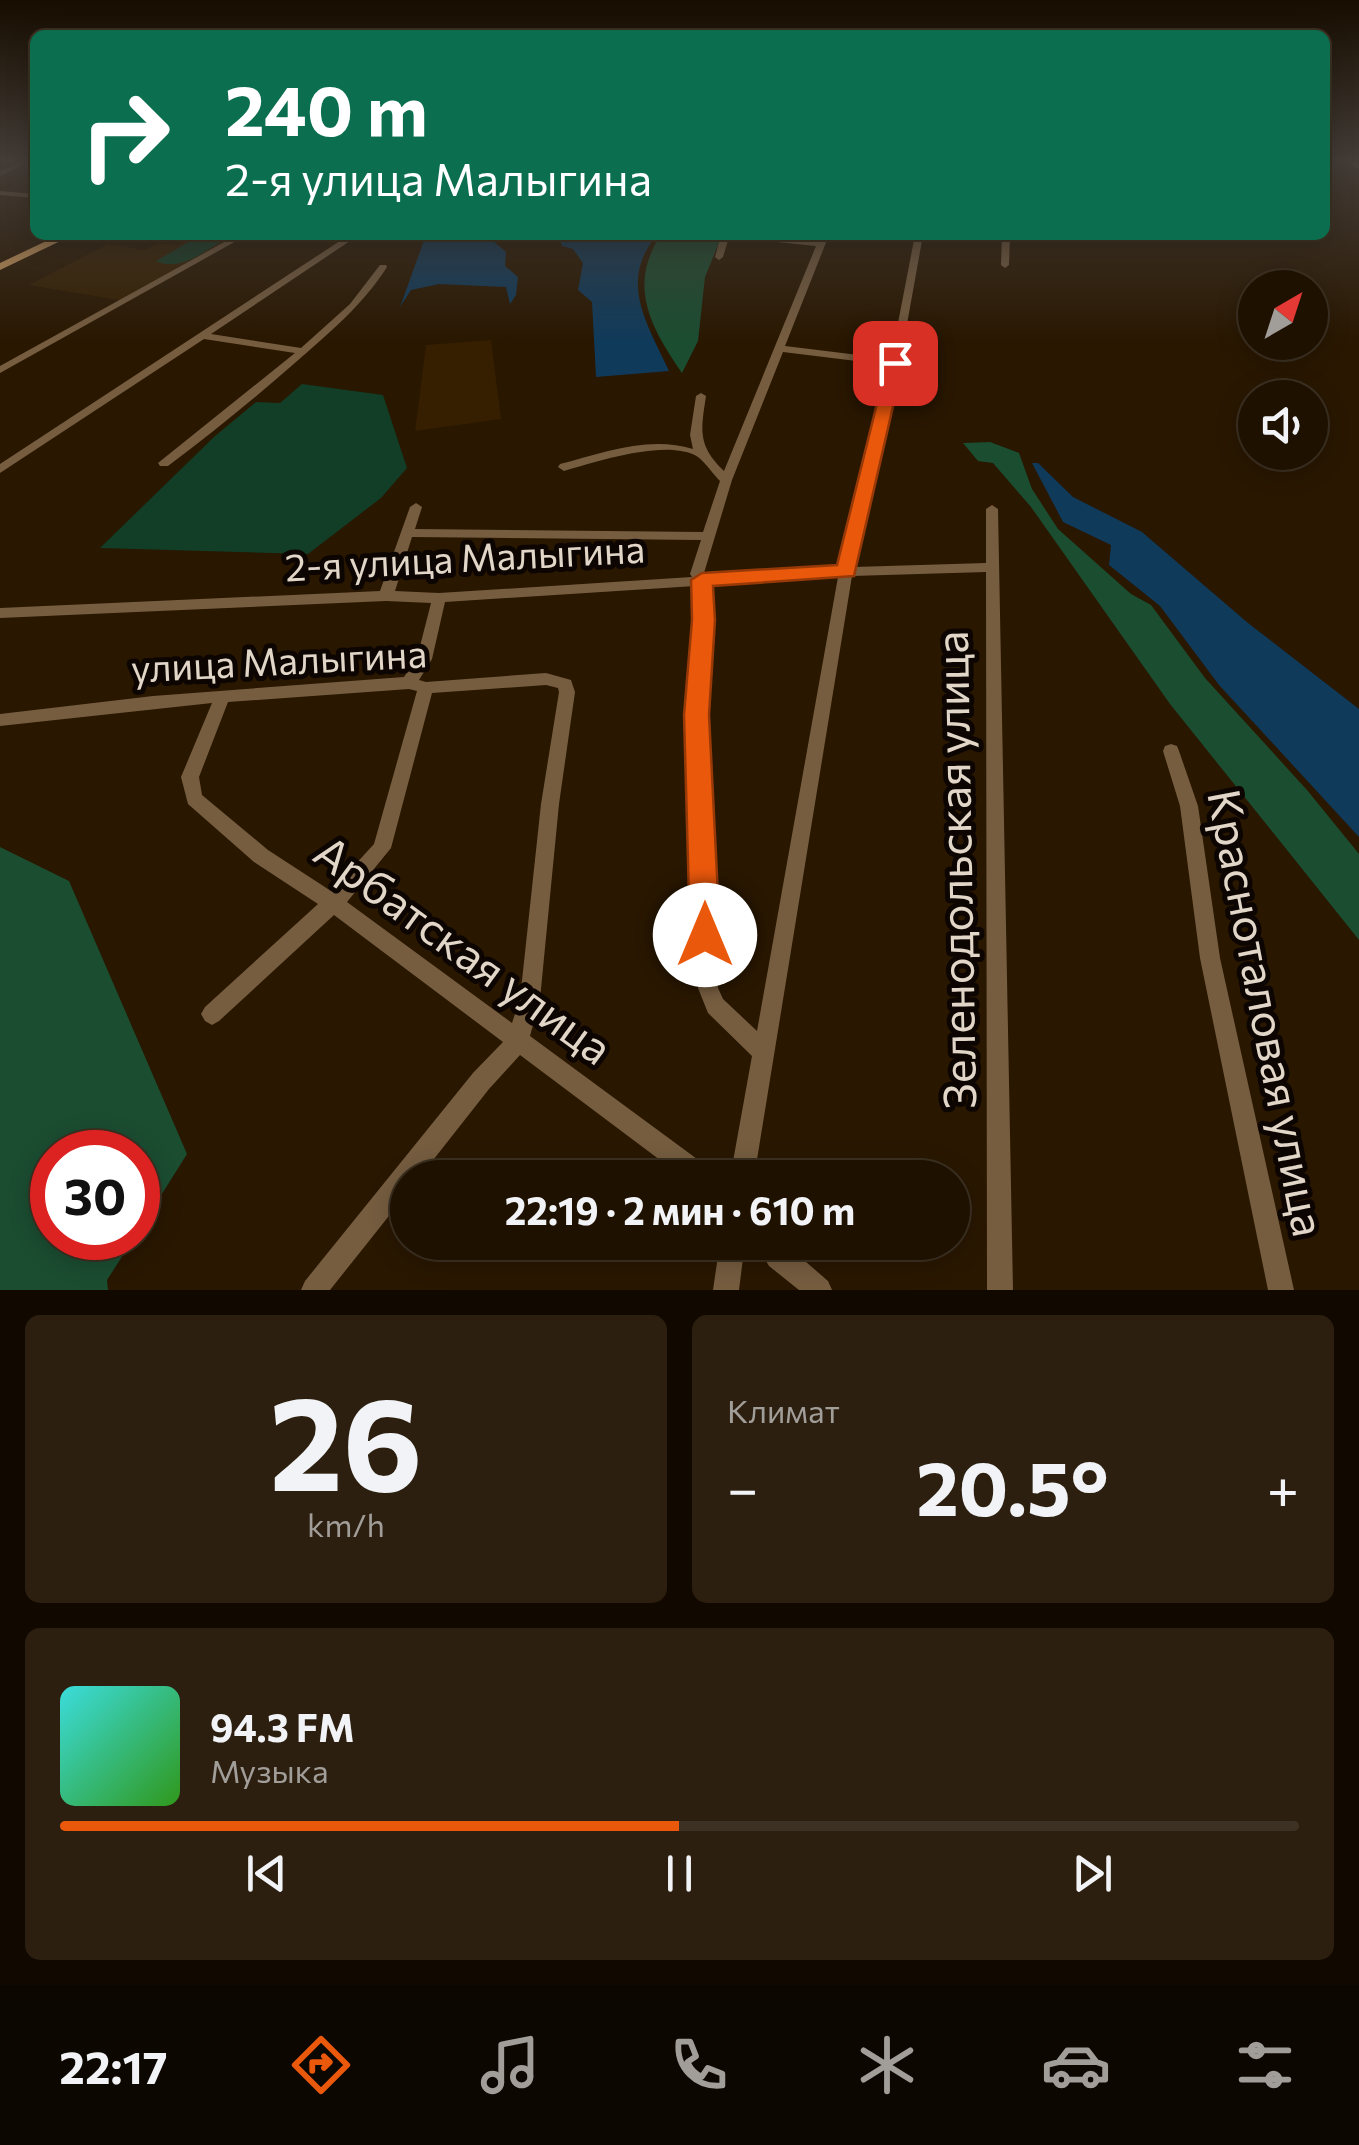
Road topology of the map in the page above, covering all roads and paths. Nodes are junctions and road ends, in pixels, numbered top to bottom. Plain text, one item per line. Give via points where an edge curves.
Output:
1 (57, 240) edge
2 (234, 240) edge
3 (348, 240) edge
4 (726, 240) edge
5 (823, 240) edge
6 (918, 240) edge
7 (1006, 240) edge
8 (719, 257) dead end
9 (1005, 265) dead end
10 (0, 267) edge
11 (383, 268) dead end
12 (206, 336) junction
13 (778, 348) junction
14 (303, 351) junction
15 (895, 363) junction
16 (0, 370) edge
17 (701, 396) dead end
18 (698, 454) junction
19 (164, 463) dead end
20 (564, 467) dead end
21 (0, 469) edge
22 (726, 480) junction
23 (416, 508) dead end
24 (992, 509) dead end
25 (408, 533) junction
26 (706, 536) junction
27 (992, 567) junction
28 (846, 572) junction
29 (702, 580) junction
30 (386, 596) junction
31 (439, 598) junction
32 (0, 613) edge
33 (417, 685) junction
34 (222, 697) junction
35 (0, 720) edge
36 (1171, 752) dead end
37 (333, 903) junction
38 (212, 1014) dead end
39 (517, 1042) junction
40 (764, 1053) junction
41 (679, 1160) edge
42 (745, 1160) edge
43 (730, 1260) edge
44 (782, 1260) edge
45 (314, 1290) edge
46 (726, 1290) edge
47 (819, 1290) edge
48 (1000, 1290) edge
49 (1281, 1290) edge

1 - 10 main road
2 - 16 street
3 - 12 street
4 - 8 street
5 - 13 street
6 - 15 street
7 - 9 street
11 - 14 street via 362,301
12 - 14 street
12 - 21 street
13 - 15 street
13 - 22 street
14 - 19 street
15 - 28 street
17 - 18 street
18 - 20 street via 682,446 632,450
18 - 22 street
22 - 26 street
23 - 25 street
24 - 27 street, Зеленодольская улица
25 - 26 street
25 - 30 street
26 - 29 street via 697,574
27 - 28 street, 2-я улица Малыгина
27 - 48 street, Зеленодольская улица
28 - 29 street, 2-я улица Малыгина
28 - 40 street
29 - 31 street, 2-я улица Малыгина
29 - 40 street via 696,715 706,977 716,1006
30 - 31 street, 2-я улица Малыгина
30 - 32 street, 2-я улица Малыгина
31 - 33 street
33 - 34 street, улица Малыгина
33 - 37 street via 382,848
33 - 39 street, улица Малыгина via 561,680 567,692 530,1000
34 - 35 street, улица Малыгина
34 - 37 street, Арбатская улица via 190,777 194,799 261,856
36 - 49 street, Красноталовая улица via 1189,806 1210,958
37 - 38 street
37 - 39 street, Арбатская улица
39 - 41 street, Арбатская улица
39 - 45 street
40 - 42 street
43 - 46 street
44 - 47 street

